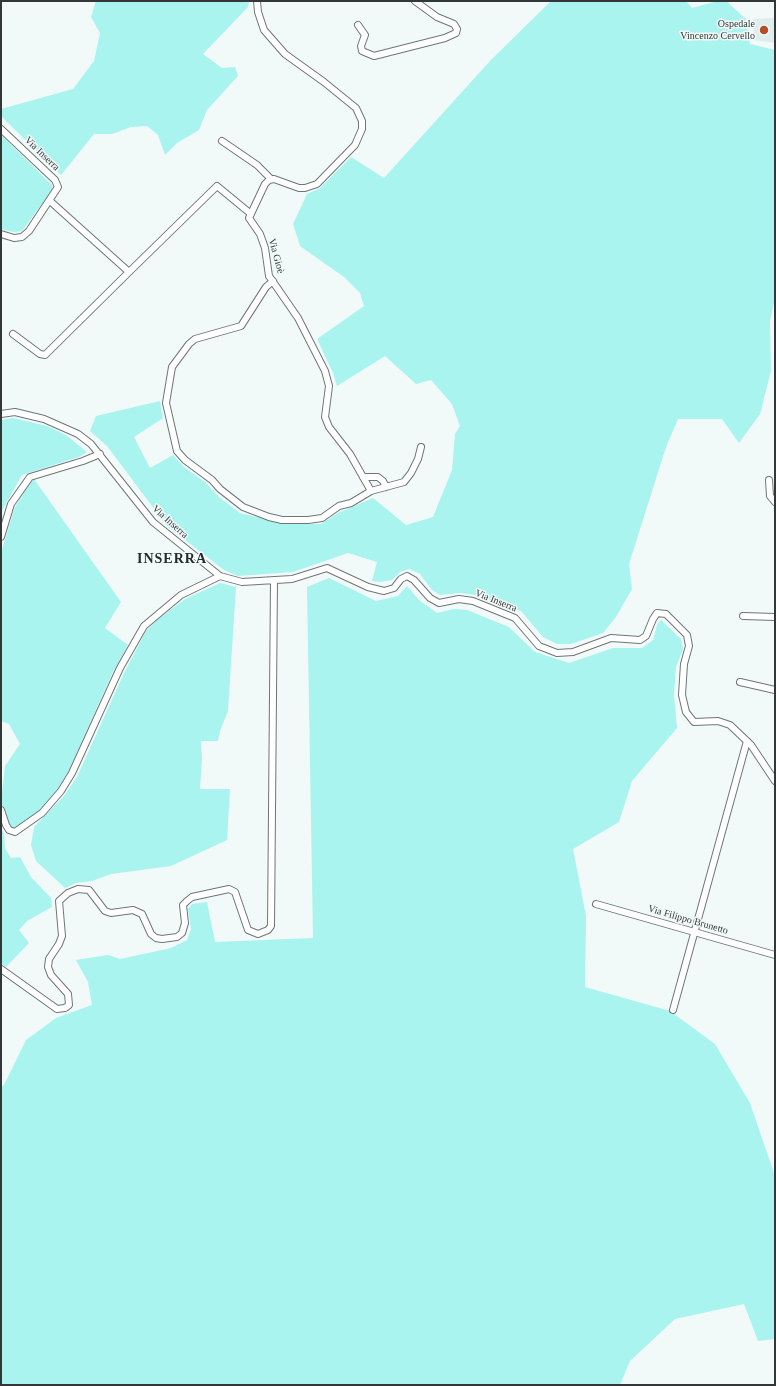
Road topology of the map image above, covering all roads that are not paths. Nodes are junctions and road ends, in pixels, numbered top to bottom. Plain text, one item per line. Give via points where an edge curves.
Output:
1 (257, 1) edge
2 (415, 1) edge
3 (358, 26) dead end
4 (1, 129) edge
5 (222, 141) dead end
6 (271, 179) junction
7 (50, 201) junction
8 (251, 214) junction
9 (1, 234) edge
10 (129, 272) junction
11 (273, 281) junction
12 (13, 334) dead end
13 (1, 414) edge
14 (421, 447) dead end
15 (100, 454) junction
16 (363, 478) junction
17 (769, 480) dead end
18 (386, 487) junction
19 (371, 491) junction
20 (775, 502) edge
21 (1, 537) edge
22 (220, 576) junction
23 (274, 580) junction
24 (743, 616) dead end
25 (775, 617) edge
26 (740, 682) dead end
27 (775, 690) edge
28 (747, 741) junction
29 (775, 781) edge
30 (1, 810) edge
31 (596, 904) dead end
32 (694, 932) junction
33 (775, 955) edge
34 (1, 969) edge
35 (673, 1010) dead end

1 - 6 street via 264,30 285,54 356,108 362,121 362,129 355,145 317,184 299,188
2 - 3 street via 437,17 454,24 456,33 374,56 362,51 365,35
4 - 7 street, Via Inserra via 57,182 58,189
5 - 6 street via 257,165
6 - 8 street via 265,184
7 - 9 street, Via Inserra via 22,237 14,238
7 - 10 street
8 - 10 street via 217,186
8 - 11 street, Via Gioè via 249,218 260,234 269,276
10 - 12 street via 45,355
11 - 16 street, Via Gioè via 298,318 322,364 329,386 325,417
11 - 19 street via 266,287 241,326 194,339 172,367 166,403 177,451 243,506 282,520 322,518 339,506 351,503
13 - 15 street, Via Inserra via 15,412 59,424 78,434
14 - 18 street via 418,459 404,482
15 - 21 street via 30,476 11,504
15 - 22 street, Via Inserra via 153,522
16 - 18 street via 378,477
16 - 19 street, Via Gioè
17 - 20 street via 770,496
18 - 19 street
22 - 23 street, Via Inserra via 242,582
22 - 30 street via 181,595 144,626 120,668 72,773 42,813 15,832 9,830
23 - 28 street, Via Inserra via 292,579 326,568 368,587 384,591 394,588 407,576 439,603 459,599 473,601 515,618 539,646 557,653 573,652 611,638 640,640 646,636 657,613 666,614 687,635 689,646 684,664 682,695 686,712 694,722 718,721 730,725
23 - 34 street via 271,926 258,934 248,930 234,892 229,889 192,897 184,905 185,923 182,933 177,937 156,938 151,934 142,914 132,910 112,913 105,911 90,890 78,889 59,901 62,936 48,966 51,975 68,994 69,1005 57,1009
24 - 25 street
26 - 27 street
28 - 29 street, Via Inserra
28 - 32 street
31 - 32 street, Via Filippo Brunetto
32 - 33 street, Via Filippo Brunetto
32 - 35 street

